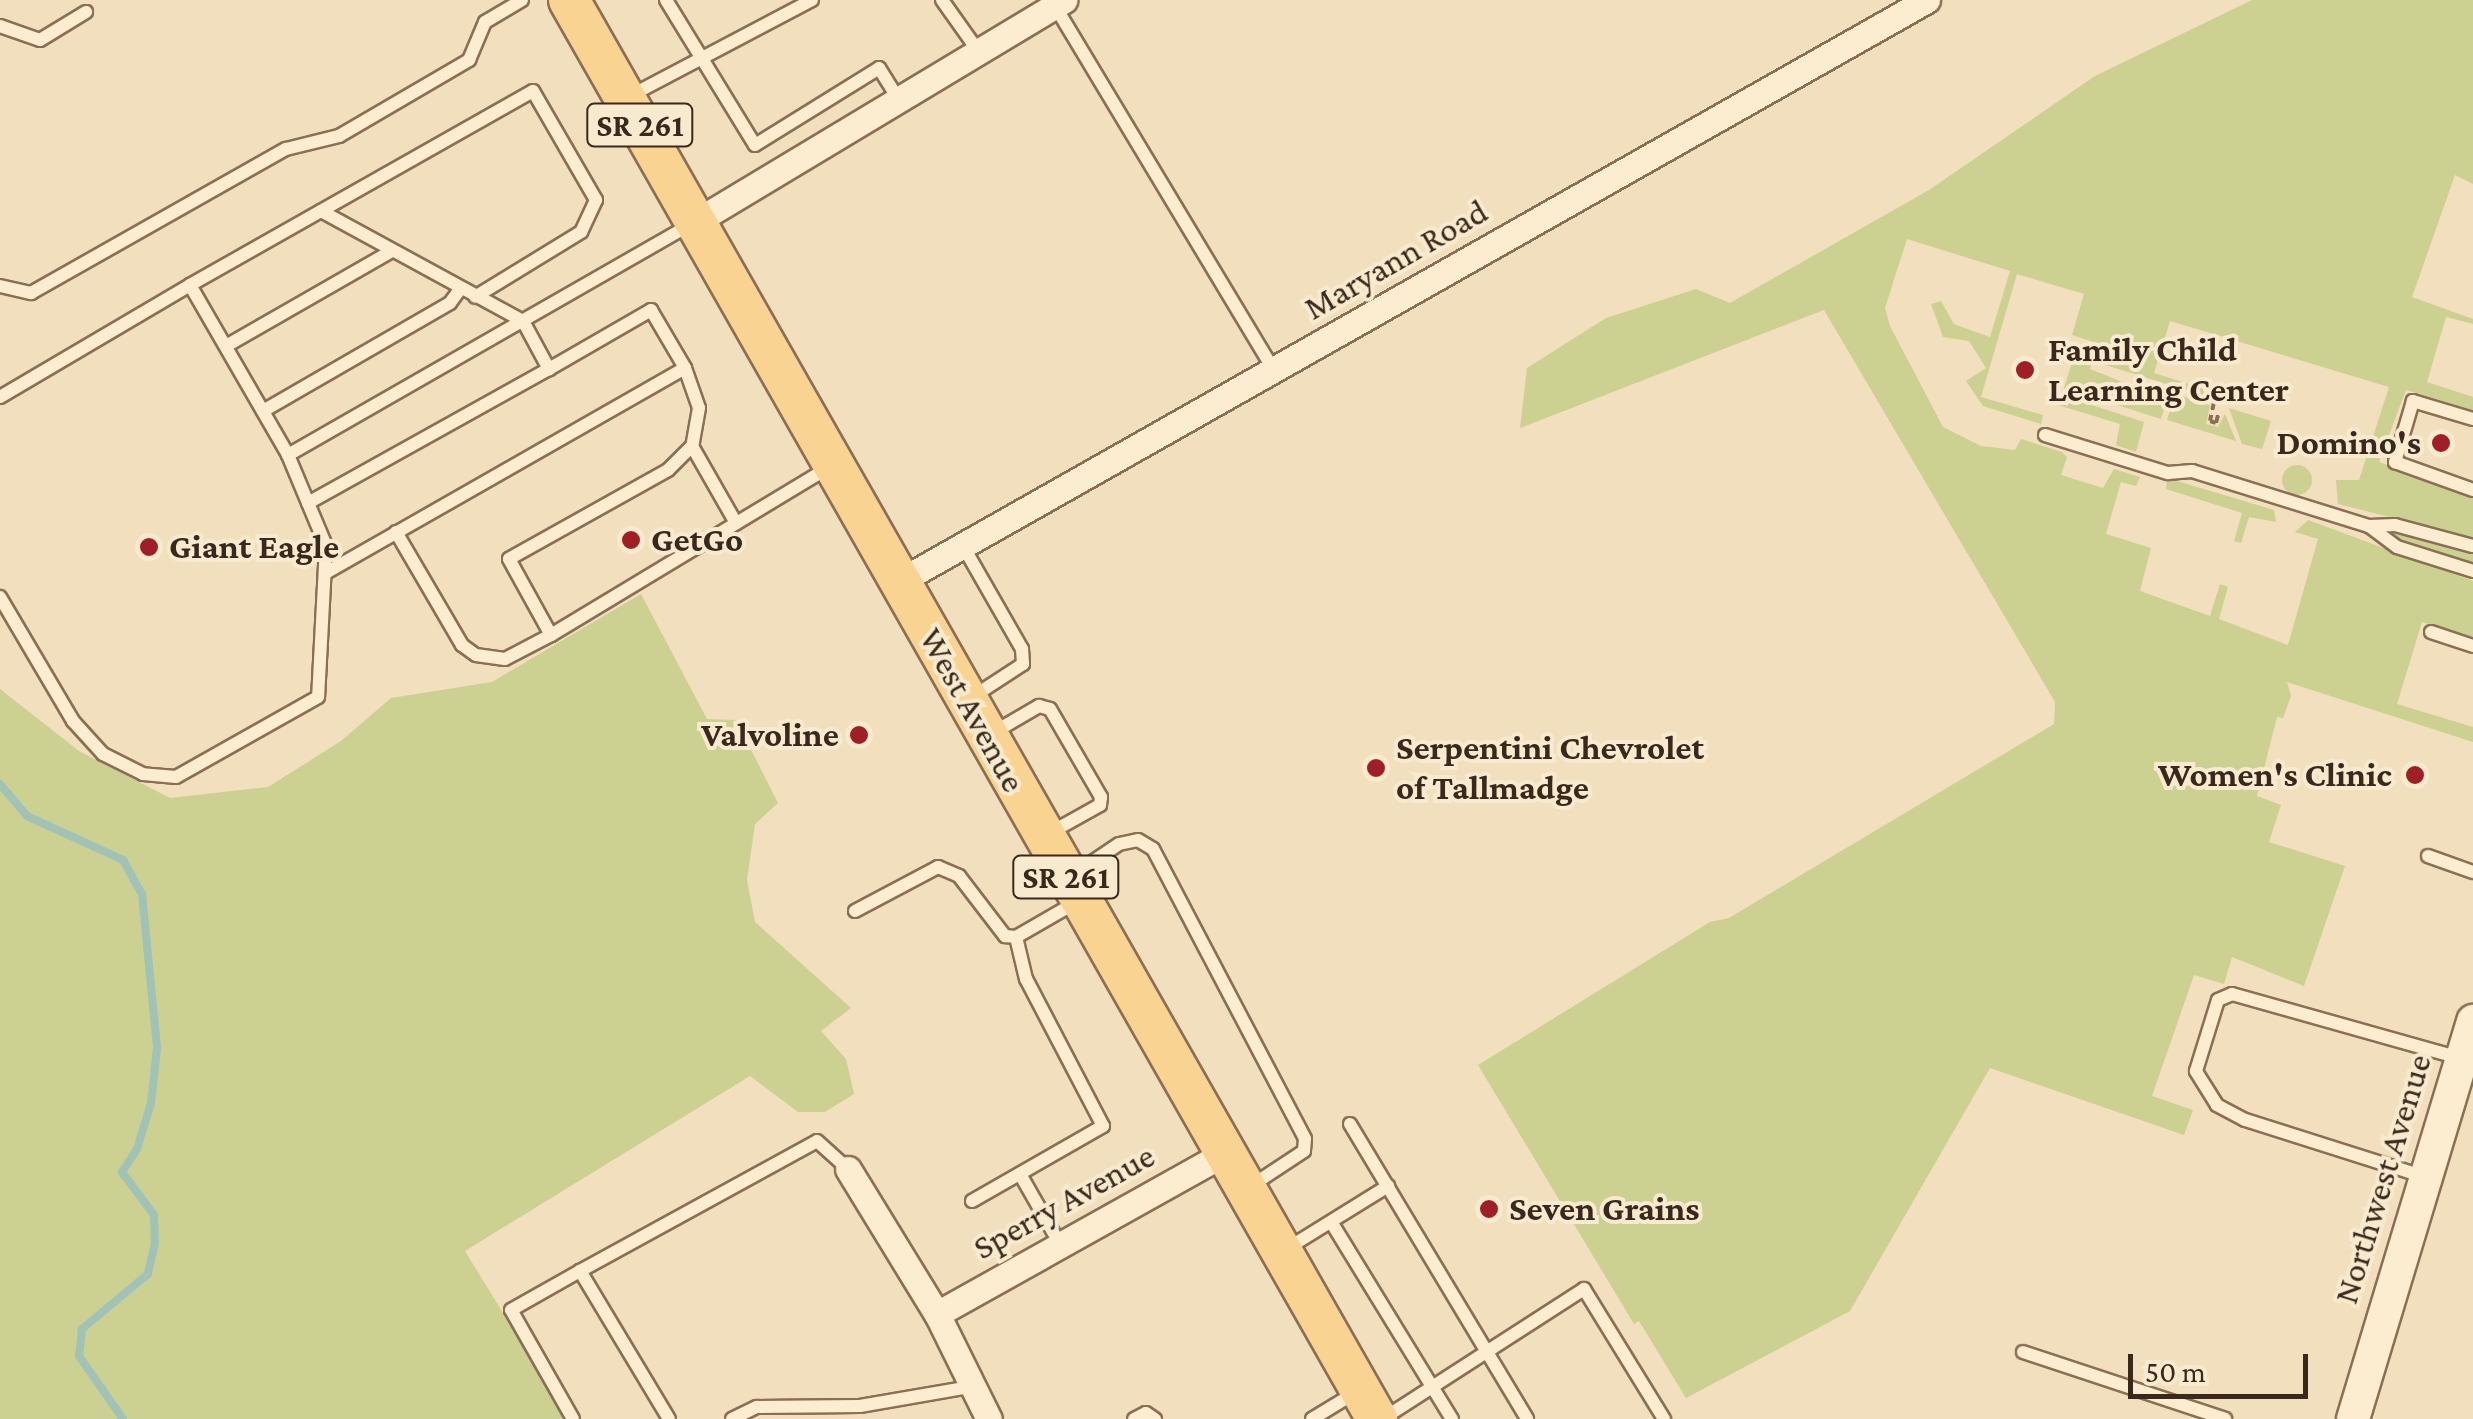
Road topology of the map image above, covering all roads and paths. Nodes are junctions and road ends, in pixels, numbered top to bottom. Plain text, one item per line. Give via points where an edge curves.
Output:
1 (522, 0) edge
2 (569, 0) edge
3 (666, 0) edge
4 (812, 0) edge
5 (942, 0) edge
6 (1926, 0) edge
7 (1060, 3) edge
8 (86, 12) dead end
9 (0, 26) edge
10 (979, 52) junction
11 (700, 63) junction
12 (626, 98) junction
13 (899, 100) junction
14 (321, 211) junction
15 (696, 222) junction
16 (392, 251) junction
17 (190, 285) junction
18 (0, 286) edge
19 (460, 289) junction
20 (475, 297) junction
21 (523, 321) junction
22 (226, 346) junction
23 (685, 368) junction
24 (549, 369) junction
25 (1274, 370) junction
26 (0, 397) edge
27 (2214, 402) dead end
28 (263, 411) junction
29 (2220, 411) dead end
30 (2473, 419) edge
31 (2045, 435) dead end
32 (692, 446) junction
33 (288, 455) junction
34 (834, 465) junction
35 (2473, 490) edge
36 (308, 503) junction
37 (736, 524) junction
38 (2368, 526) junction
39 (396, 532) junction
40 (963, 546) junction
41 (2473, 546) edge
42 (2473, 572) edge
43 (325, 573) junction
44 (900, 582) junction
45 (0, 598) edge
46 (2430, 632) dead end
47 (550, 635) junction
48 (2473, 646) edge
49 (967, 701) junction
50 (987, 736) junction
51 (1043, 836) junction
52 (2428, 856) dead end
53 (2473, 872) edge
54 (1074, 889) junction
55 (856, 910) dead end
56 (1016, 938) junction
57 (2473, 1021) edge
58 (2462, 1058) junction
59 (1350, 1124) dead end
60 (1225, 1153) junction
61 (848, 1170) joint
62 (1020, 1174) junction
63 (2425, 1177) junction
64 (1388, 1186) junction
65 (1246, 1189) junction
66 (972, 1201) dead end
67 (1334, 1225) junction
68 (1060, 1244) junction
69 (1282, 1252) junction
70 (580, 1270) junction
71 (937, 1314) junction
72 (1488, 1351) junction
73 (2023, 1352) dead end
74 (970, 1387) junction
75 (1433, 1387) junction
76 (1373, 1409) edge
77 (574, 1419) edge
78 (670, 1419) edge
79 (732, 1419) edge
80 (989, 1419) edge
81 (1134, 1419) edge
82 (1155, 1419) edge
83 (1312, 1419) edge
84 (1452, 1419) edge
85 (1527, 1419) edge
86 (1664, 1419) edge
87 (2225, 1419) edge
88 (2353, 1419) edge

1 - 18 lane via 485,22 470,60 339,136 286,149 31,293
2 - 12 main road, West Avenue / SR 261
3 - 11 lane
4 - 11 lane
5 - 10 lane
6 - 25 street, Maryann Road
7 - 10 street
7 - 25 lane
8 - 9 lane via 40,40
10 - 13 street
11 - 12 lane
11 - 13 lane via 755,144 879,68
12 - 15 main road, West Avenue / SR 261
13 - 15 street
14 - 16 lane
14 - 17 lane
14 - 20 lane via 534,90 596,200 581,232
15 - 21 lane
15 - 34 main road, West Avenue / SR 261
16 - 19 lane
16 - 22 lane
17 - 22 lane
17 - 26 lane
19 - 20 lane
19 - 28 lane via 450,303
20 - 21 lane
21 - 24 lane
21 - 33 lane
22 - 28 lane
23 - 24 lane via 651,310
23 - 32 lane via 699,408
23 - 39 lane
24 - 36 lane
25 - 40 street, Maryann Road
27 - 29 path via 2210,421 2216,423
28 - 33 lane
30 - 35 lane via 2412,400 2395,462
31 - 38 lane via 2168,473 2192,470
32 - 37 lane
32 - 47 lane via 668,470 509,559
33 - 36 lane
34 - 37 lane
34 - 44 main road, West Avenue / SR 261
36 - 43 lane via 326,546
37 - 47 lane
38 - 41 lane via 2395,524
38 - 42 lane via 2397,547
39 - 43 lane
39 - 47 lane via 462,645 476,655 506,659
40 - 44 street, Maryann Road
40 - 49 lane via 1022,649 1023,664
43 - 45 lane via 318,697 176,777 143,774 103,754 49,685
44 - 49 main road, West Avenue / SR 261
46 - 48 lane
49 - 50 main road, West Avenue / SR 261
50 - 51 main road, West Avenue / SR 261
50 - 51 lane via 1046,705 1101,796 1100,805
51 - 54 main road, West Avenue / SR 261
52 - 53 lane
54 - 56 lane
54 - 60 main road, West Avenue / SR 261
54 - 65 lane via 1118,844 1138,840 1152,850 1305,1138 1304,1152
55 - 56 lane via 947,868 992,928
56 - 62 lane via 1026,980 1103,1126
57 - 58 street, Northwest Avenue
58 - 63 street, Northwest Avenue
58 - 63 lane via 2232,994 2218,1000 2207,1035 2196,1071 2202,1089 2245,1120
59 - 64 lane
60 - 65 main road, West Avenue / SR 261
60 - 68 street, Sperry Avenue
61 - 70 lane via 817,1141
61 - 71 street
62 - 66 lane
62 - 68 lane
63 - 88 street, Northwest Avenue
64 - 67 lane
64 - 72 lane
65 - 69 main road, West Avenue / SR 261
67 - 69 lane
67 - 75 lane
68 - 71 street, Sperry Avenue
69 - 76 main road, West Avenue / SR 261
70 - 77 lane via 511,1310
70 - 78 lane
71 - 74 street
72 - 75 lane
72 - 85 lane
72 - 86 lane via 1584,1289
73 - 87 lane
74 - 79 lane via 860,1406 757,1407
74 - 80 street
75 - 76 lane
75 - 84 lane
76 - 83 lane
81 - 82 lane via 1146,1413

